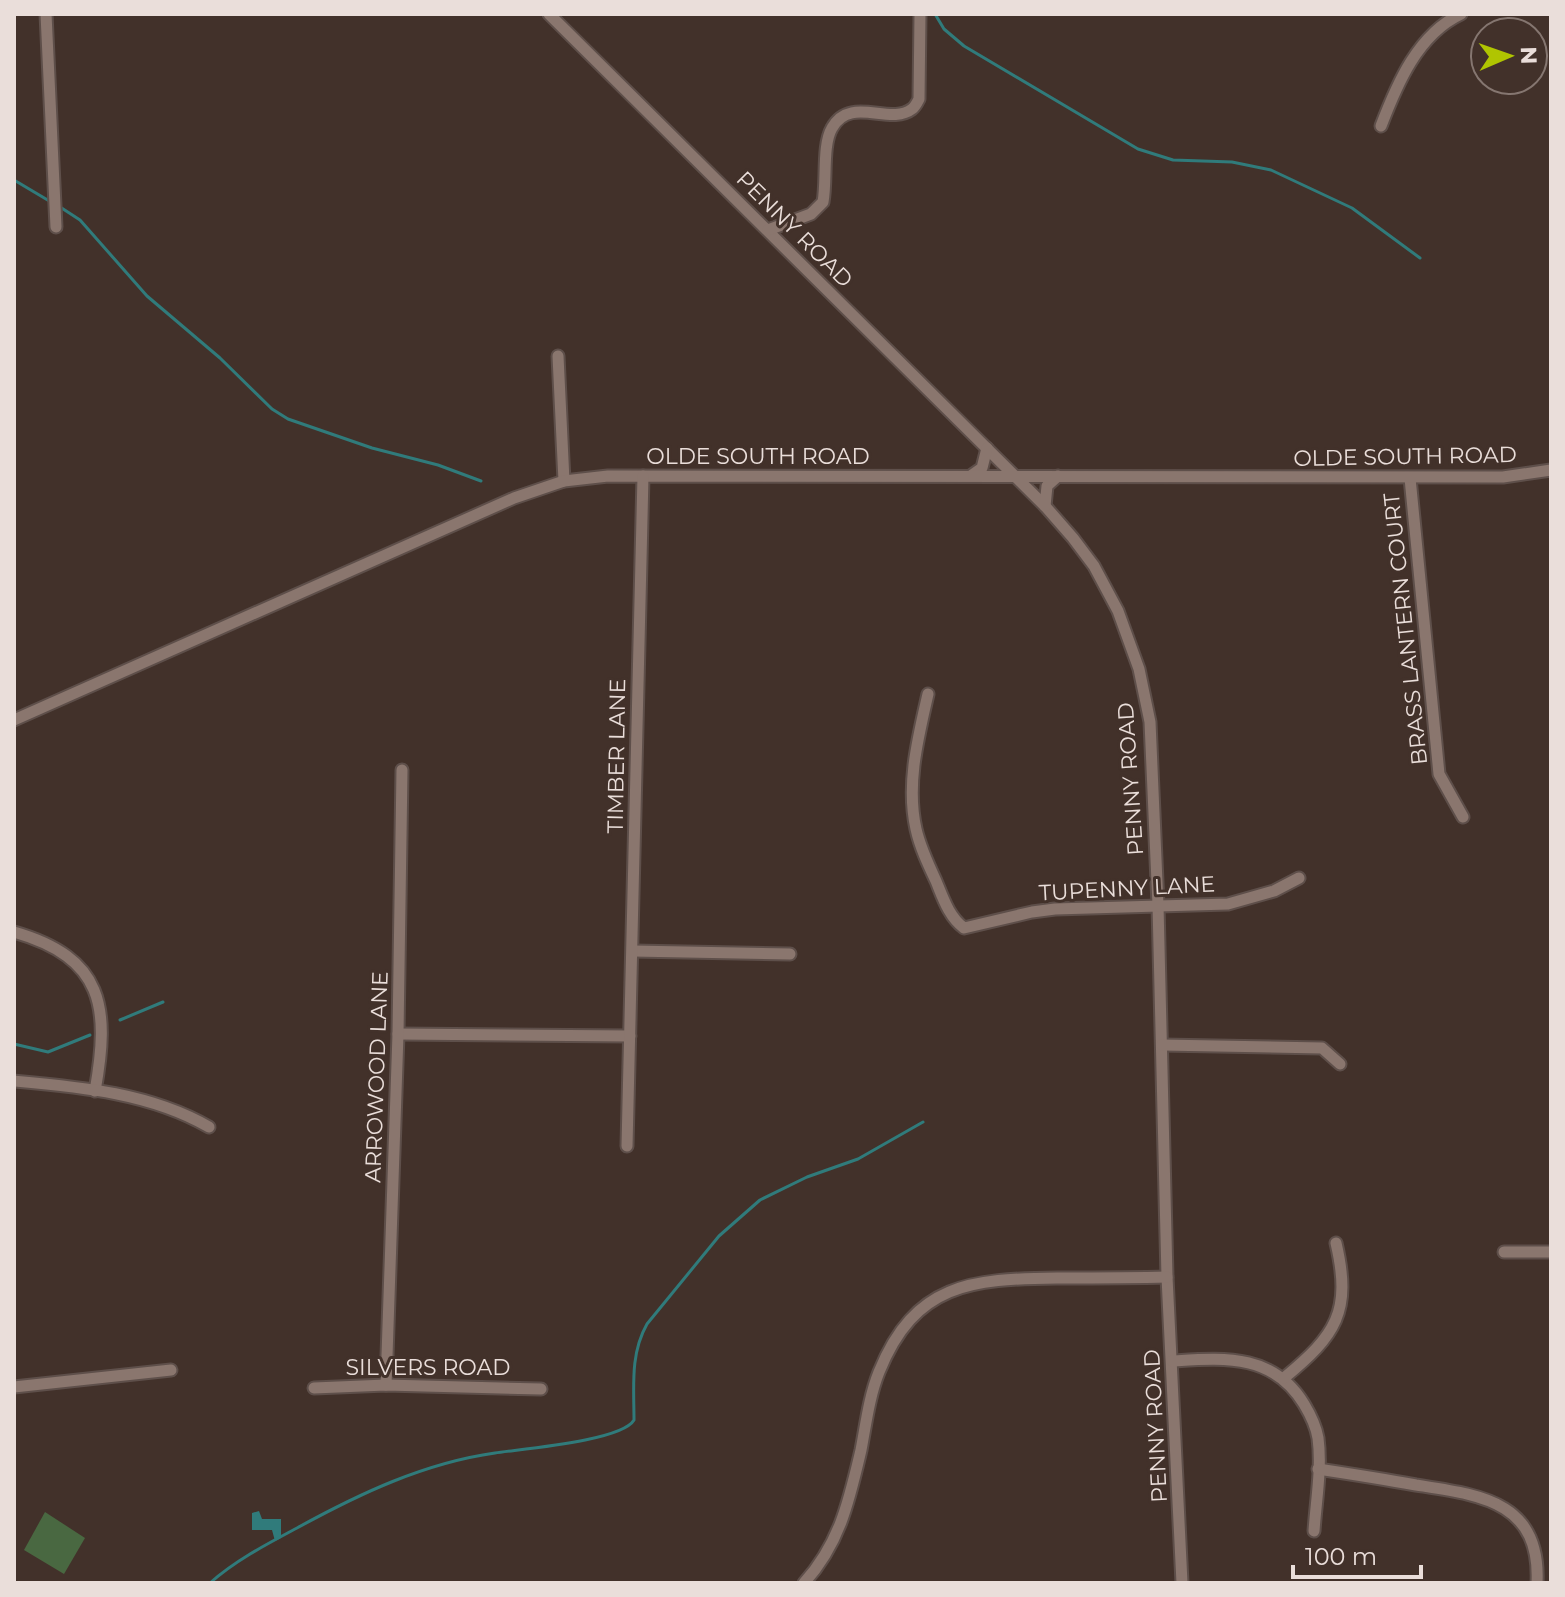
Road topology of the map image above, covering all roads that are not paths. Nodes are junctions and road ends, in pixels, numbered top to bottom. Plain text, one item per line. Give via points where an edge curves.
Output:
1 (46, 14) edge
2 (549, 14) edge
3 (920, 14) edge
4 (1461, 14) edge
5 (1381, 126) dead end
6 (56, 227) dead end
7 (768, 230) junction
8 (558, 356) dead end
9 (987, 448) junction
10 (1551, 470) edge
11 (972, 475) junction
12 (1014, 475) junction
13 (643, 476) junction
14 (1058, 476) junction
15 (1410, 478) junction
16 (564, 481) junction
17 (1045, 506) junction
18 (928, 694) dead end
19 (14, 720) edge
20 (402, 770) dead end
21 (1463, 817) dead end
22 (1299, 878) dead end
23 (1158, 905) junction
24 (14, 932) edge
25 (633, 951) junction
26 (790, 954) dead end
27 (398, 1034) junction
28 (630, 1036) junction
29 (1162, 1045) junction
30 (1340, 1064) dead end
31 (14, 1081) edge
32 (95, 1091) junction
33 (209, 1127) dead end
34 (627, 1146) dead end
35 (1336, 1243) dead end
36 (1504, 1252) dead end
37 (1551, 1252) edge
38 (1167, 1277) junction
39 (1172, 1361) junction
40 (171, 1370) dead end
41 (1284, 1378) junction
42 (386, 1385) junction
43 (14, 1387) edge
44 (314, 1388) dead end
45 (541, 1389) dead end
46 (1318, 1469) junction
47 (1314, 1531) dead end
48 (804, 1583) edge
49 (1182, 1583) edge
50 (1537, 1583) edge

1 - 6 street
2 - 7 street, PENNY ROAD
3 - 7 street via 919,99 911,110 900,113 851,112 840,117 831,130 823,202 811,214
4 - 5 street via 1429,37 1406,70
7 - 9 street, PENNY ROAD
8 - 16 street
9 - 11 street via 982,468
9 - 12 street, PENNY ROAD
10 - 15 street, OLDE SOUTH ROAD via 1503,477
11 - 12 street, OLDE SOUTH ROAD
11 - 13 street, OLDE SOUTH ROAD
12 - 14 street, OLDE SOUTH ROAD
12 - 17 street, PENNY ROAD
13 - 16 street, OLDE SOUTH ROAD
13 - 25 street, TIMBER LANE
14 - 15 street, OLDE SOUTH ROAD
14 - 17 street via 1047,486
15 - 21 street, BRASS LANTERN COURT via 1439,774
16 - 19 street, OLDE SOUTH ROAD via 514,498
17 - 23 street, PENNY ROAD via 1094,566 1139,669 1150,722
18 - 23 street, TUPENNY LANE via 914,769 913,813 923,852 955,922 972,928 1032,912
20 - 27 street, ARROWOOD LANE
22 - 23 street, TUPENNY LANE via 1242,901
23 - 29 street, PENNY ROAD
24 - 32 street via 66,954 92,985 103,1031
25 - 26 street
25 - 28 street, TIMBER LANE
27 - 28 street
27 - 42 street, ARROWOOD LANE
28 - 34 street, TIMBER LANE
29 - 30 street via 1322,1048
29 - 38 street, PENNY ROAD
31 - 32 street
32 - 33 street via 163,1105
35 - 41 street via 1343,1293 1336,1320 1318,1349
36 - 37 street
38 - 39 street, PENNY ROAD
38 - 48 street via 973,1283 942,1294 918,1311 878,1373 846,1511 823,1562
39 - 41 street via 1233,1359
39 - 49 street, PENNY ROAD
40 - 43 street
41 - 46 street via 1311,1415
42 - 44 street, SILVERS ROAD
42 - 45 street, SILVERS ROAD
46 - 47 street
46 - 50 street via 1473,1494 1499,1503 1532,1541

